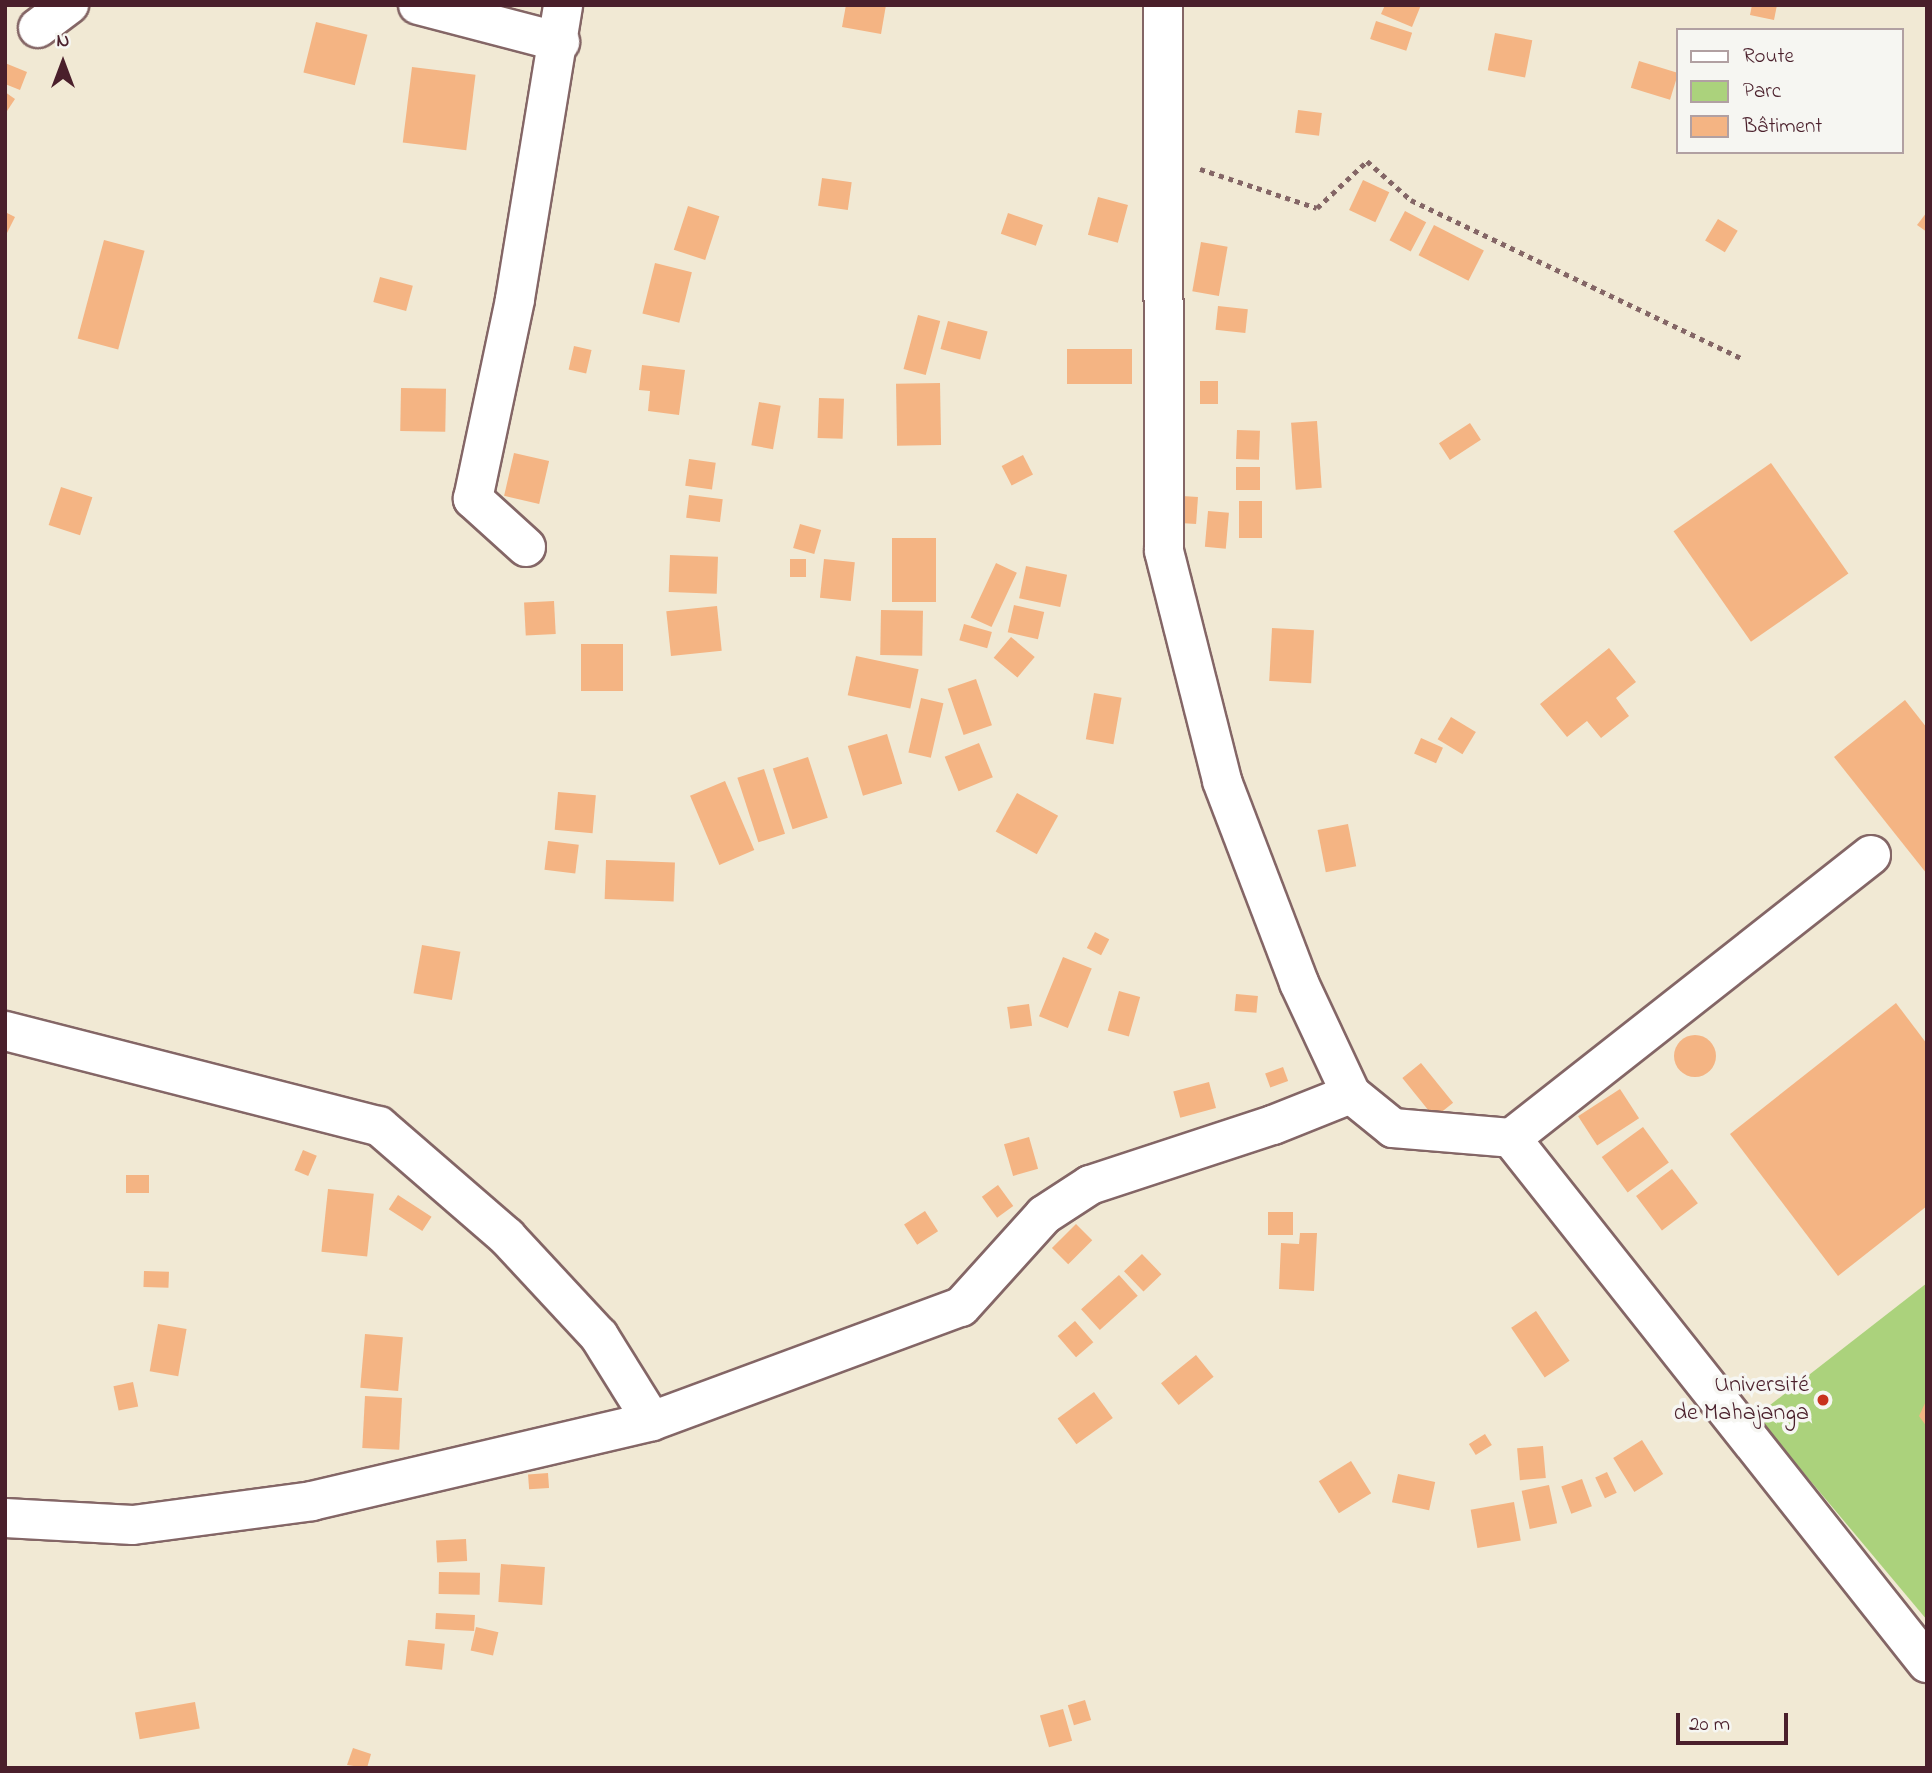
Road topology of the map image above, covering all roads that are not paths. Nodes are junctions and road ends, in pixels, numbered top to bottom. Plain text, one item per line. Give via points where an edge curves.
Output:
1 (69, 5) edge
2 (418, 5) edge
3 (1163, 5) edge
4 (562, 24) edge
5 (38, 28) dead end
6 (527, 547) dead end
7 (1871, 855) dead end
8 (5, 1031) edge
9 (1351, 1094) junction
10 (1511, 1138) junction
11 (652, 1421) junction
12 (5, 1518) edge
13 (1927, 1663) edge

1 - 5 street
2 - 4 street
3 - 9 street via 1164,551 1222,781 1300,984
4 - 6 street via 515,299 473,499
7 - 10 street
8 - 11 street via 379,1126 507,1237 572,1306 599,1336
9 - 10 street via 1393,1128
9 - 11 street via 1273,1125 1090,1185 1044,1215 961,1307
10 - 13 street
11 - 12 street via 312,1501 133,1525

